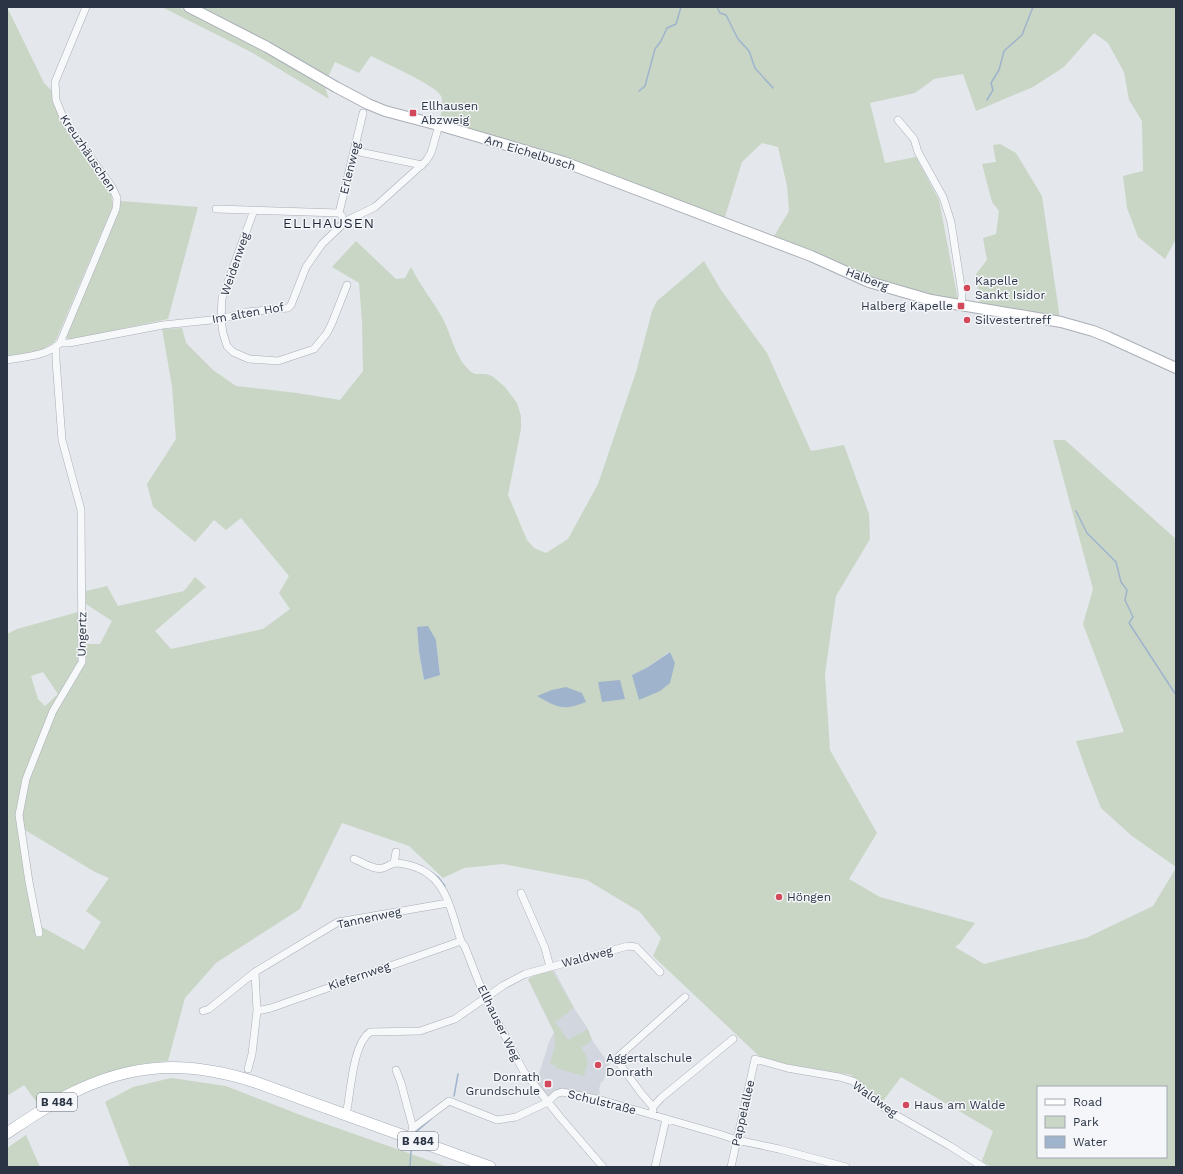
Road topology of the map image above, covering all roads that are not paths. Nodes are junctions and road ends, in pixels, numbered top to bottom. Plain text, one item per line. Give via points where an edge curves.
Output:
1 (86, 7) edge
2 (189, 7) edge
3 (363, 113) dead end
4 (898, 120) dead end
5 (439, 125) junction
6 (355, 151) junction
7 (422, 165) junction
8 (216, 209) dead end
9 (254, 210) junction
10 (340, 213) junction
11 (346, 221) junction
12 (722, 222) joint
13 (347, 285) dead end
14 (961, 306) junction
15 (221, 319) junction
16 (58, 345) junction
17 (7, 360) edge
18 (1176, 368) edge
19 (396, 852) dead end
20 (354, 859) dead end
21 (394, 863) junction
22 (522, 893) dead end
23 (448, 903) junction
24 (39, 933) dead end
25 (461, 940) junction
26 (550, 966) junction
27 (255, 972) junction
28 (660, 972) dead end
29 (685, 996) dead end
30 (485, 998) junction
31 (203, 1011) dead end
32 (256, 1011) junction
33 (733, 1039) dead end
34 (755, 1059) joint
35 (248, 1068) dead end
36 (396, 1070) dead end
37 (548, 1102) junction
38 (653, 1107) junction
39 (346, 1115) junction
40 (652, 1115) junction
41 (666, 1119) junction
42 (7, 1133) edge
43 (411, 1133) junction
44 (737, 1140) junction
45 (490, 1167) edge
46 (603, 1167) edge
47 (655, 1167) edge
48 (731, 1167) edge
49 (846, 1167) edge
50 (983, 1167) edge

1 - 16 street, Kreuzhäuschen via 55,82 56,100 65,122 112,187 117,198 116,209
2 - 5 street, Am Eichelbusch via 368,104
3 - 6 street, Erlenweg
4 - 14 street via 914,139 918,152 943,197 960,280
5 - 7 street, Im alten Hof via 431,153
5 - 12 street, Am Eichelbusch via 564,162
6 - 7 street
6 - 10 street, Erlenweg
7 - 11 street, Im alten Hof via 375,207
8 - 9 street
9 - 10 street
9 - 15 street, Weidenweg via 222,298
10 - 11 street
11 - 15 street, Im alten Hof via 313,255 288,308 247,312
12 - 14 street, Halberg via 811,256 869,282
13 - 15 street, Weidenweg via 327,333 314,349 278,361 249,359 233,352 227,346
14 - 18 street, Halberg via 1061,322 1092,331
15 - 16 street, Im alten Hof via 163,325
16 - 17 street, Im alten Hof via 39,354
16 - 24 street, Ungertz via 56,360 62,440 81,510 82,662 53,711 26,779 19,815
19 - 21 street
20 - 21 street, Ellhauser Weg via 378,869
21 - 23 street, Ellhauser Weg via 419,867 437,880
22 - 26 street, Waldweg
23 - 25 street, Ellhauser Weg
23 - 27 street, Tannenweg via 338,922
25 - 30 street, Ellhauser Weg
25 - 32 street, Kiefernweg via 271,1008
26 - 28 street, Waldweg via 628,946 636,947
26 - 30 street, Waldweg via 525,974
27 - 31 street, Tannenweg
27 - 32 street
29 - 38 street via 619,1056 619,1063
30 - 37 street, Ellhauser Weg via 524,1072
30 - 39 street, Waldweg via 455,1019 420,1031 370,1032 364,1036 355,1064
32 - 35 street via 252,1054
33 - 38 street
34 - 44 street, Pappelallee
34 - 50 street, Waldweg via 853,1081 887,1110
36 - 43 street
37 - 40 street, Schulstraße via 562,1092
37 - 43 street, Schulstraße via 516,1117 496,1120 449,1101
37 - 46 street, Ellhauser Weg
38 - 40 street
39 - 42 main road, B 484 via 232,1074 193,1068 162,1068 121,1074 91,1084
39 - 43 main road, B 484
40 - 41 street, Schulstraße
41 - 44 street, Schulstraße
41 - 47 street
43 - 45 main road, B 484
44 - 48 street, Pappelallee
44 - 49 street, Schulstraße

